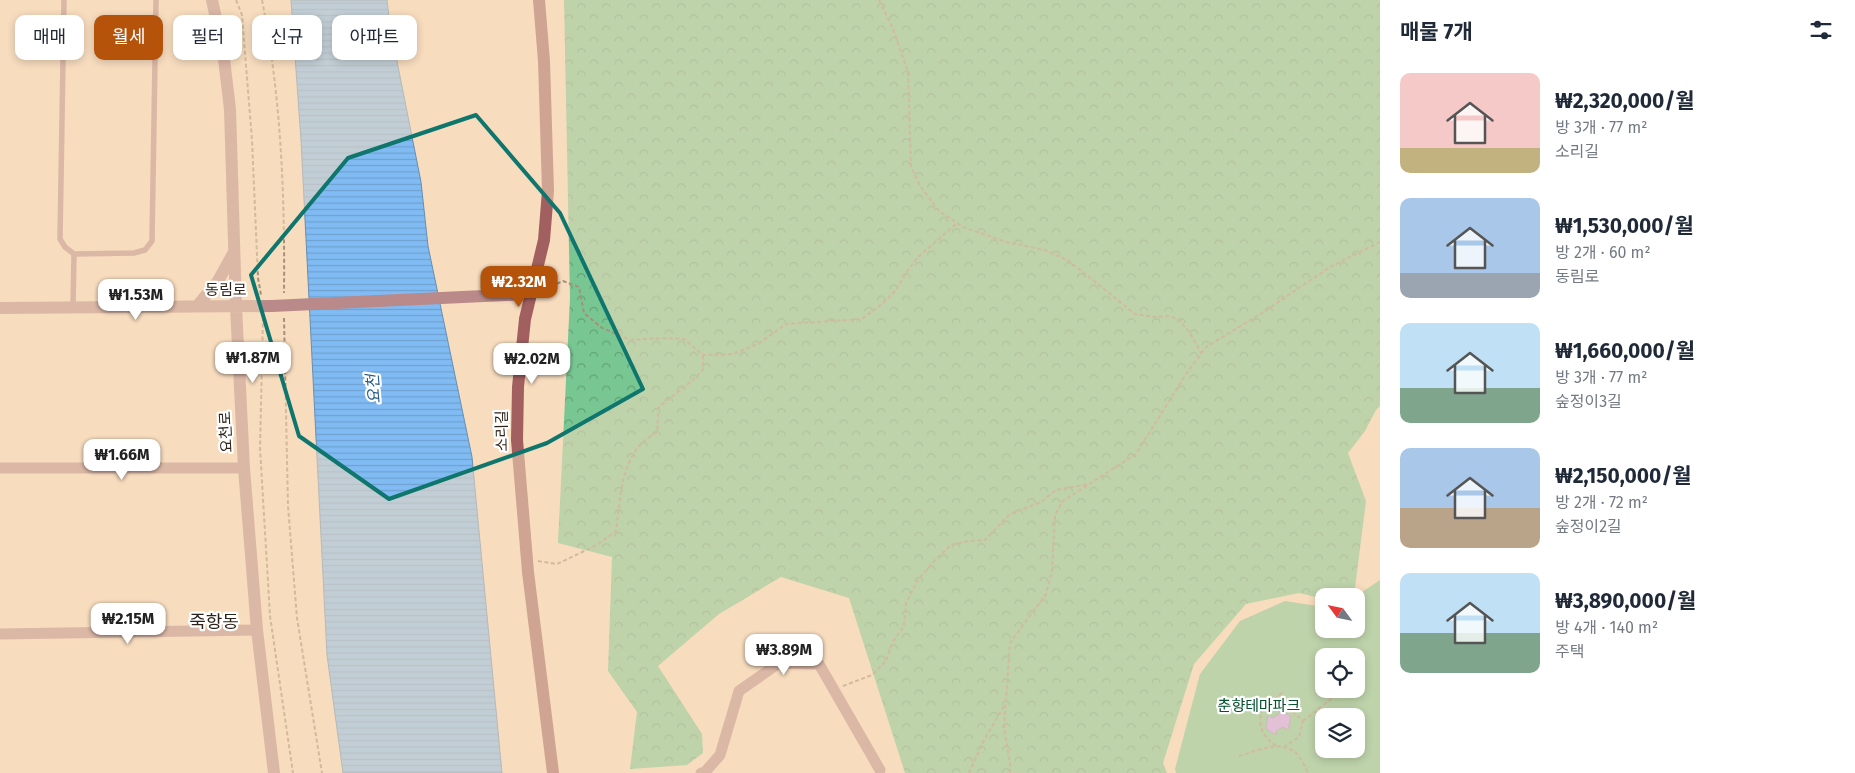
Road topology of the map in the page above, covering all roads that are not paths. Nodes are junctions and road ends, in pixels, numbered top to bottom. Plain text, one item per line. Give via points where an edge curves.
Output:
1 (64, 0) edge
2 (156, 0) edge
3 (212, 0) edge
4 (539, 0) edge
5 (63, 15) edge
6 (63, 60) edge
7 (236, 249) junction
8 (74, 254) junction
9 (531, 294) junction
10 (197, 306) junction
11 (236, 307) junction
12 (0, 308) edge
13 (73, 308) junction
14 (0, 468) edge
15 (244, 468) junction
16 (256, 630) junction
17 (0, 634) edge
18 (880, 770) dead end
19 (274, 773) edge
20 (553, 773) edge
21 (702, 773) edge

1 - 5 lane
2 - 8 lane via 152,241 145,250 134,253
3 - 7 street, 요천로 via 230,108
4 - 9 main road, 소리길 via 548,191 544,240
6 - 8 lane via 60,239
7 - 10 street via 218,281
7 - 11 street, 요천로
8 - 13 lane
9 - 11 street, 동림로, bridge
9 - 20 main road, 소리길 via 521,349 518,440 527,564
10 - 11 street, 동림로
10 - 13 street, 동림로
11 - 15 street, 요천로
12 - 13 street, 동림로
14 - 15 street
15 - 16 street, 요천로
16 - 17 street
16 - 19 street, 요천로
18 - 21 street via 819,664 779,663 739,691 720,755

